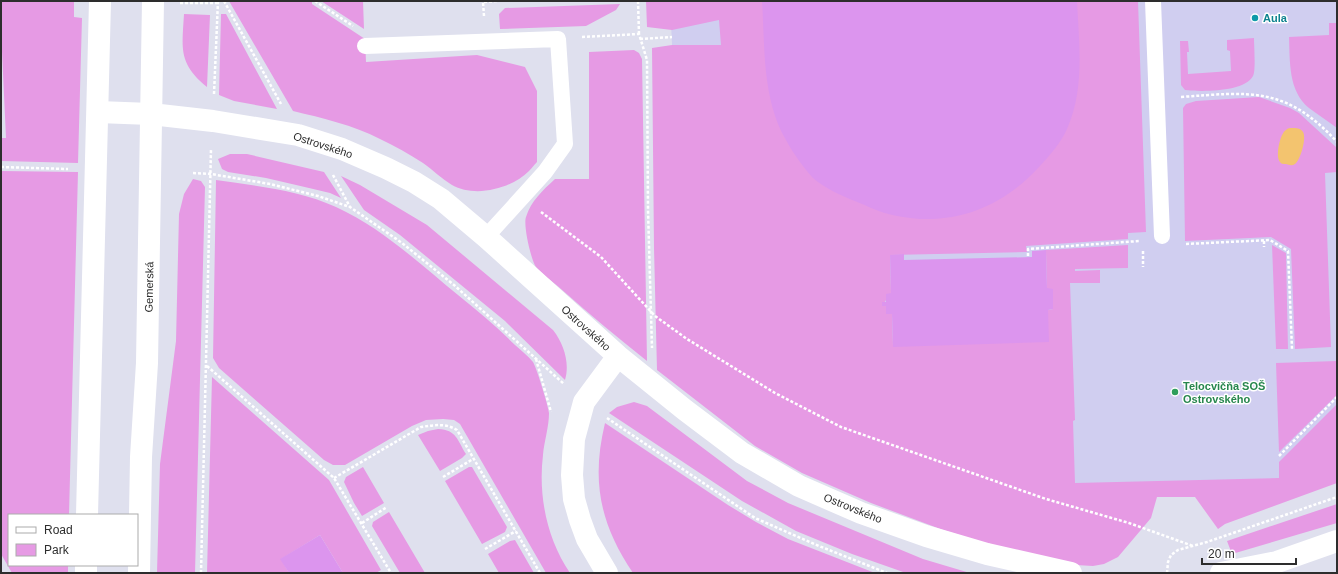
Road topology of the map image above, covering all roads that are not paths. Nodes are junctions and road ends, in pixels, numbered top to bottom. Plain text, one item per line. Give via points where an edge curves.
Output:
1 (100, 1) edge
2 (154, 1) edge
3 (1153, 1) edge
4 (365, 46) dead end
5 (98, 112) junction
6 (151, 114) junction
7 (1162, 236) dead end
8 (486, 237) junction
9 (618, 356) junction
10 (87, 514) edge
11 (1337, 541) edge
12 (1281, 568) edge
13 (139, 573) edge
14 (607, 573) edge
15 (1071, 573) edge
16 (1221, 573) edge

1 - 5 street
2 - 6 street, Gemerská
3 - 7 lane
4 - 8 lane via 558,39 565,144 545,172
5 - 6 street, Ostrovského
5 - 10 street
6 - 8 street, Ostrovského via 298,135 342,149 414,182 441,199
6 - 13 street, Gemerská via 147,363 141,457
8 - 9 street, Ostrovského
9 - 14 street via 584,402 574,439 572,475 574,498 586,539
9 - 15 street, Ostrovského via 742,453 799,486 861,513 926,536 986,554
11 - 12 street
12 - 16 street

